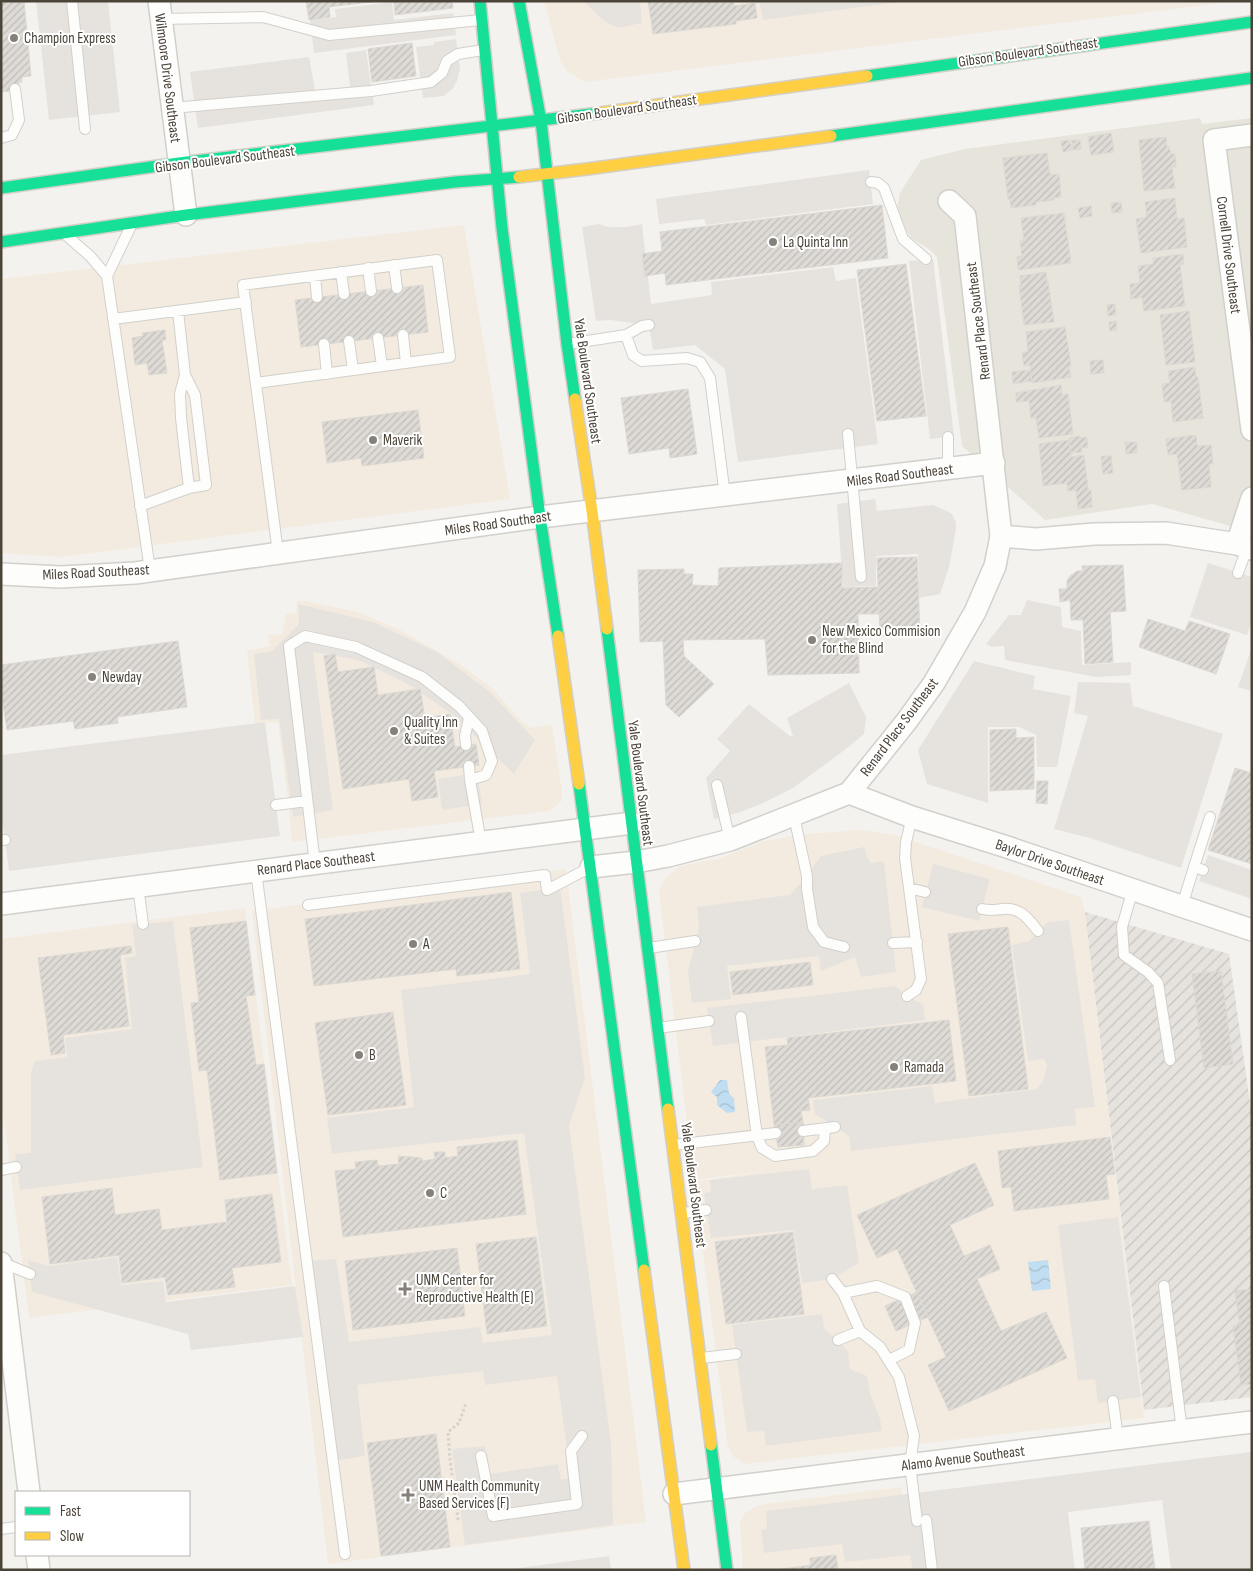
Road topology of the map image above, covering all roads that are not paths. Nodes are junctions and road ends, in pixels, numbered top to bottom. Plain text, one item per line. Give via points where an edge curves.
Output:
1 (72, 1) edge
2 (480, 1) edge
3 (519, 1) edge
4 (160, 10) edge
5 (482, 20) junction
6 (1252, 22) edge
7 (484, 50) junction
8 (1252, 78) edge
9 (16, 89) dead end
10 (172, 108) junction
11 (541, 121) junction
12 (491, 127) junction
13 (86, 129) dead end
14 (1252, 135) edge
15 (1, 138) edge
16 (179, 164) junction
17 (547, 173) junction
18 (497, 179) junction
19 (870, 182) dead end
20 (1, 188) edge
21 (949, 201) dead end
22 (186, 215) junction
23 (132, 224) junction
24 (64, 234) junction
25 (1, 242) edge
26 (926, 259) dead end
27 (394, 265) junction
28 (368, 268) junction
29 (341, 272) junction
30 (107, 276) junction
31 (315, 276) junction
32 (397, 288) dead end
33 (371, 291) dead end
34 (344, 294) dead end
35 (317, 297) dead end
36 (246, 302) junction
37 (178, 311) junction
38 (113, 319) junction
39 (649, 325) dead end
40 (403, 335) dead end
41 (626, 336) junction
42 (378, 338) dead end
43 (350, 341) dead end
44 (324, 344) dead end
45 (567, 344) junction
46 (406, 363) junction
47 (382, 366) junction
48 (353, 370) junction
49 (327, 374) junction
50 (185, 375) junction
51 (256, 383) junction
52 (1252, 430) edge
53 (848, 434) dead end
54 (948, 437) dead end
55 (994, 463) junction
56 (948, 469) junction
57 (854, 480) junction
58 (189, 488) junction
59 (724, 496) junction
60 (1252, 498) edge
61 (140, 506) junction
62 (592, 511) junction
63 (540, 517) junction
64 (1001, 536) junction
65 (1245, 547) edge
66 (278, 553) junction
67 (150, 570) junction
68 (1238, 573) dead end
69 (1, 574) edge
70 (861, 577) dead end
71 (469, 718) junction
72 (466, 745) dead end
73 (469, 766) dead end
74 (470, 780) junction
75 (717, 785) dead end
76 (849, 794) junction
77 (307, 801) junction
78 (276, 805) dead end
79 (794, 816) junction
80 (912, 817) junction
81 (1210, 817) dead end
82 (632, 823) junction
83 (586, 829) junction
84 (730, 840) junction
85 (481, 842) junction
86 (636, 862) junction
87 (314, 864) junction
88 (591, 867) junction
89 (256, 871) junction
90 (138, 886) junction
91 (909, 888) junction
92 (1132, 889) junction
93 (926, 892) dead end
94 (1, 904) edge
95 (308, 905) dead end
96 (1182, 906) junction
97 (982, 908) dead end
98 (143, 924) dead end
99 (1252, 930) edge
100 (1038, 932) dead end
101 (695, 941) dead end
102 (917, 942) junction
103 (893, 943) dead end
104 (844, 947) dead end
105 (647, 948) junction
106 (906, 996) dead end
107 (741, 1017) dead end
108 (709, 1021) dead end
109 (658, 1028) junction
110 (1170, 1060) dead end
111 (803, 1131) dead end
112 (776, 1133) dead end
113 (757, 1136) junction
114 (673, 1145) junction
115 (16, 1167) dead end
116 (1, 1170) edge
117 (706, 1210) dead end
118 (683, 1213) junction
119 (1, 1263) edge
120 (30, 1274) dead end
121 (832, 1279) dead end
122 (1164, 1286) dead end
123 (843, 1293) junction
124 (860, 1331) junction
125 (6, 1333) edge
126 (838, 1340) dead end
127 (736, 1354) dead end
128 (700, 1359) junction
129 (889, 1360) junction
130 (1113, 1401) dead end
131 (1252, 1422) edge
132 (1182, 1431) junction
133 (582, 1436) dead end
134 (1118, 1439) junction
135 (481, 1456) dead end
136 (910, 1464) junction
137 (717, 1489) junction
138 (29, 1491) edge
139 (674, 1494) junction
140 (15, 1527) edge
141 (1, 1529) edge
142 (345, 1554) dead end
143 (37, 1556) edge
144 (39, 1570) edge
145 (684, 1570) edge
146 (727, 1570) edge
147 (932, 1570) edge

1 - 13 lane
2 - 5 main road
3 - 11 main road, Yale Boulevard Southeast
4 - 5 lane via 263,17 328,35
4 - 10 street, Wilmoore Drive Southeast
5 - 7 main road
6 - 11 main road, Gibson Boulevard Southeast
7 - 10 lane via 458,54 447,61 442,73 431,82 371,91
7 - 12 main road
8 - 17 main road
9 - 15 lane via 19,120 12,135
10 - 16 street, Wilmoore Drive Southeast
11 - 12 main road, Gibson Boulevard Southeast
11 - 17 main road, Yale Boulevard Southeast
12 - 16 main road, Gibson Boulevard Southeast
12 - 18 main road
14 - 52 street, Cornell Drive Southeast via 1214,140
16 - 20 main road, Gibson Boulevard Southeast
16 - 22 street, Wilmoore Drive Southeast
17 - 18 main road
17 - 45 main road, Yale Boulevard Southeast
18 - 22 main road
18 - 63 main road
19 - 26 lane via 884,188 903,239
21 - 55 street, Renard Place Southeast via 965,216
22 - 23 main road
23 - 24 main road
23 - 30 lane
24 - 25 main road
24 - 30 lane
27 - 28 lane
27 - 32 lane
27 - 46 lane via 437,260 450,358
28 - 29 lane
28 - 33 lane
29 - 31 lane
29 - 34 lane
30 - 38 lane
31 - 35 lane
31 - 36 lane via 243,285
36 - 37 lane
36 - 51 lane
37 - 38 lane
37 - 50 lane
38 - 61 lane
39 - 41 lane
40 - 46 lane
41 - 45 lane
41 - 59 lane via 633,355 642,361 687,358 700,362 710,378
42 - 47 lane
43 - 48 lane
44 - 49 lane
45 - 62 main road, Yale Boulevard Southeast
46 - 47 lane
47 - 48 lane
48 - 49 lane
49 - 51 lane
50 - 58 lane via 180,394
50 - 58 lane via 195,395 206,485
51 - 66 lane
53 - 57 lane
54 - 56 lane
55 - 56 street, Miles Road Southeast
55 - 64 street, Renard Place Southeast
56 - 57 street, Miles Road Southeast
57 - 59 street, Miles Road Southeast
57 - 70 lane
58 - 61 lane
59 - 62 street, Miles Road Southeast
60 - 65 street
61 - 67 lane
62 - 63 street, Miles Road Southeast
62 - 82 main road, Yale Boulevard Southeast
63 - 66 street, Miles Road Southeast
63 - 83 main road
64 - 65 street via 1036,539 1166,533
64 - 76 street, Renard Place Southeast via 995,566 975,612 934,683
65 - 68 lane
66 - 67 street, Miles Road Southeast
67 - 69 street, Miles Road Southeast via 61,577
71 - 72 lane
71 - 74 lane via 482,731 492,761 486,776
71 - 77 lane via 422,677 356,647 305,636 290,646
73 - 74 lane
74 - 85 lane
75 - 84 lane
76 - 79 street, Renard Place Southeast
76 - 80 street, Baylor Drive Southeast
77 - 78 lane
77 - 87 lane
79 - 84 street, Renard Place Southeast
79 - 104 lane via 808,876 812,926 824,942
80 - 91 lane via 905,858
80 - 92 street, Baylor Drive Southeast
81 - 96 lane via 1199,869
82 - 83 street, Renard Place Southeast
82 - 86 main road, Yale Boulevard Southeast
83 - 85 street, Renard Place Southeast
83 - 88 main road
84 - 86 street, Renard Place Southeast
85 - 87 street, Renard Place Southeast
86 - 88 street, Renard Place Southeast
86 - 105 main road, Yale Boulevard Southeast
87 - 89 street, Renard Place Southeast
88 - 95 lane via 547,890 545,875
88 - 139 main road
89 - 90 street, Renard Place Southeast
89 - 142 lane
90 - 94 street, Renard Place Southeast
90 - 98 lane
91 - 93 lane
91 - 102 lane
92 - 96 street, Baylor Drive Southeast
92 - 110 lane via 1122,927 1124,955 1158,983
96 - 99 street, Baylor Drive Southeast
97 - 100 lane via 990,911 1013,908 1023,913
101 - 105 lane
102 - 103 lane
102 - 106 lane via 921,979 916,990
105 - 109 main road, Yale Boulevard Southeast
107 - 113 lane
108 - 109 lane
109 - 114 main road, Yale Boulevard Southeast
111 - 113 lane via 830,1128 824,1141 813,1151 775,1156 762,1148
112 - 113 lane
113 - 114 lane
114 - 118 main road, Yale Boulevard Southeast
115 - 116 lane
117 - 118 lane
118 - 128 main road, Yale Boulevard Southeast
119 - 120 lane
119 - 125 street
121 - 123 lane
122 - 132 lane
123 - 124 lane
123 - 129 lane via 877,1286 906,1297 915,1323 909,1350
124 - 126 lane
124 - 129 lane via 880,1347
125 - 138 street
127 - 128 lane
128 - 137 main road, Yale Boulevard Southeast
129 - 136 lane via 899,1377 914,1436
130 - 134 lane
131 - 132 street, Alamo Avenue Southeast
132 - 134 street, Alamo Avenue Southeast
133 - 135 lane via 571,1451 577,1504 492,1516
134 - 136 street, Alamo Avenue Southeast
136 - 137 street, Alamo Avenue Southeast
136 - 147 lane
137 - 139 street, Alamo Avenue Southeast
137 - 146 main road, Yale Boulevard Southeast
139 - 145 main road
140 - 141 lane
143 - 144 street

